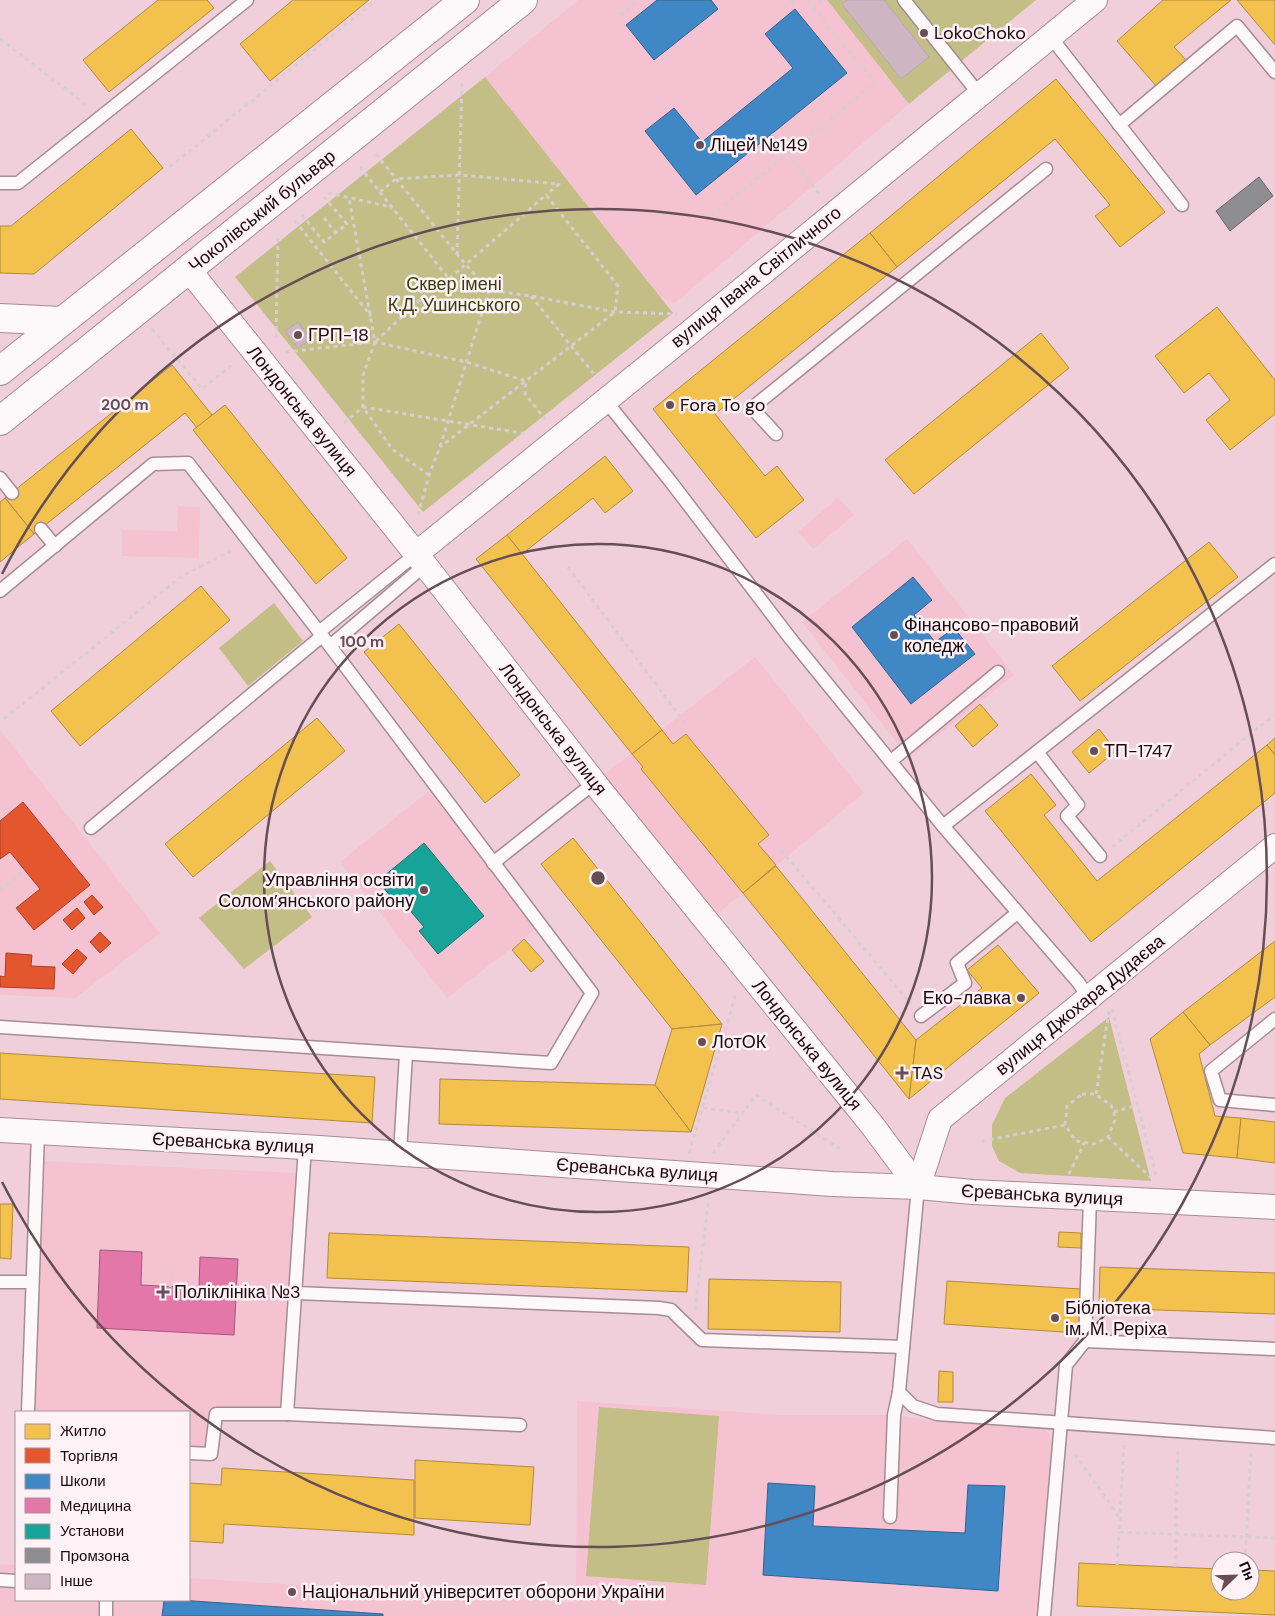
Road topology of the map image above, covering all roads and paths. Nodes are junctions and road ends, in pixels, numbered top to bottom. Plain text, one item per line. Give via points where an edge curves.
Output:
1 (246, 0) edge
2 (376, 0) edge
3 (465, 0) edge
4 (523, 0) edge
5 (639, 0) edge
6 (791, 0) edge
7 (797, 0) edge
8 (808, 0) edge
9 (821, 0) edge
10 (904, 0) edge
11 (1095, 0) edge
12 (813, 7) junction
13 (620, 15) dead end
14 (1050, 36) junction
15 (0, 39) edge
16 (1275, 72) edge
17 (462, 83) dead end
18 (979, 94) junction
19 (103, 117) junction
20 (1119, 125) junction
21 (772, 134) dead end
22 (376, 154) dead end
23 (788, 154) junction
24 (170, 167) dead end
25 (360, 167) dead end
26 (1046, 169) dead end
27 (460, 175) junction
28 (396, 179) junction
29 (0, 183) edge
30 (380, 192) junction
31 (546, 195) junction
32 (350, 198) junction
33 (1182, 205) dead end
34 (392, 207) junction
35 (830, 207) junction
36 (302, 215) dead end
37 (712, 215) dead end
38 (324, 218) dead end
39 (295, 221) dead end
40 (336, 233) junction
41 (278, 234) dead end
42 (457, 255) junction
43 (466, 266) junction
44 (190, 270) junction
45 (446, 275) junction
46 (489, 290) junction
47 (531, 296) junction
48 (615, 312) junction
49 (678, 314) dead end
50 (371, 316) junction
51 (0, 318) edge
52 (62, 320) junction
53 (151, 328) dead end
54 (276, 338) dead end
55 (375, 342) junction
56 (572, 346) junction
57 (286, 352) dead end
58 (466, 362) junction
59 (232, 365) dead end
60 (0, 371) edge
61 (526, 381) junction
62 (604, 392) junction
63 (363, 407) junction
64 (0, 421) edge
65 (448, 421) junction
66 (344, 423) dead end
67 (469, 424) junction
68 (551, 426) dead end
69 (527, 434) dead end
70 (776, 434) dead end
71 (440, 447) junction
72 (429, 475) junction
73 (0, 478) edge
74 (12, 492) dead end
75 (418, 515) dead end
76 (41, 529) dead end
77 (248, 541) junction
78 (55, 546) junction
79 (421, 560) junction
80 (1275, 564) edge
81 (568, 567) dead end
82 (0, 592) edge
83 (324, 638) junction
84 (998, 672) dead end
85 (1275, 714) edge
86 (4, 719) dead end
87 (685, 723) dead end
88 (1037, 752) junction
89 (891, 761) junction
90 (594, 783) junction
91 (943, 826) junction
92 (91, 828) dead end
93 (1275, 846) edge
94 (781, 850) dead end
95 (1100, 856) joint
96 (493, 863) junction
97 (25, 870) dead end
98 (0, 890) edge
99 (1017, 913) junction
100 (738, 986) dead end
101 (1089, 998) junction
102 (922, 1016) joint
103 (1275, 1018) edge
104 (0, 1026) edge
105 (406, 1054) junction
106 (1096, 1094) junction
107 (1138, 1105) junction
108 (1275, 1105) edge
109 (703, 1108) junction
110 (1114, 1112) junction
111 (742, 1113) junction
112 (1065, 1124) junction
113 (0, 1130) edge
114 (38, 1133) junction
115 (1108, 1137) junction
116 (982, 1141) dead end
117 (1084, 1143) junction
118 (305, 1147) junction
119 (842, 1150) dead end
120 (400, 1153) junction
121 (689, 1154) dead end
122 (711, 1157) dead end
123 (1065, 1181) dead end
124 (918, 1187) junction
125 (710, 1189) dead end
126 (1090, 1199) junction
127 (1275, 1207) edge
128 (171, 1276) dead end
129 (0, 1282) edge
130 (32, 1282) junction
131 (170, 1287) dead end
132 (296, 1292) junction
133 (692, 1330) junction
134 (1084, 1341) junction
135 (902, 1347) junction
136 (1275, 1349) edge
137 (899, 1392) junction
138 (28, 1411) edge
139 (287, 1414) junction
140 (520, 1424) dead end
141 (1060, 1427) junction
142 (1126, 1427) junction
143 (1179, 1432) junction
144 (1251, 1437) junction
145 (1275, 1438) edge
146 (190, 1453) edge
147 (890, 1516) dead end
148 (1120, 1517) junction
149 (1119, 1532) junction
150 (1175, 1534) junction
151 (1246, 1537) junction
152 (1275, 1538) edge
153 (1245, 1551) edge
154 (1117, 1565) dead end
155 (1174, 1567) dead end
156 (0, 1580) edge
157 (15, 1581) edge
158 (106, 1601) edge
159 (106, 1616) edge
160 (1044, 1616) edge

1 - 19 lane
2 - 24 path
3 - 52 main road
4 - 44 main road, Чоколівський бульвар
5 - 13 path
6 - 7 path via 793,3
8 - 12 path
9 - 12 path
10 - 18 lane
11 - 14 street, вулиця Івана Світличного
12 - 23 path via 874,84
14 - 18 street, вулиця Івана Світличного
14 - 20 lane
15 - 19 path
16 - 20 lane via 1237,26
17 - 27 path
18 - 35 street, вулиця Івана Світличного
19 - 29 lane via 18,183
20 - 33 lane
21 - 23 path
22 - 28 path
23 - 35 path
23 - 37 path
25 - 30 path
26 - 70 lane via 752,408
27 - 28 path
27 - 31 path via 559,184
27 - 42 path
28 - 30 path
28 - 42 path
30 - 34 path
31 - 43 path
31 - 48 path via 618,286
32 - 34 path
32 - 40 path via 326,195 347,224
32 - 50 path
34 - 45 path
35 - 62 street, вулиця Івана Світличного
36 - 40 path via 324,242
38 - 40 path
39 - 50 path
41 - 54 path
42 - 43 path
43 - 45 path via 449,279
43 - 46 path
44 - 64 main road, Чоколівський бульвар
44 - 79 street, Лондонська вулиця
45 - 55 path
46 - 47 path
46 - 58 path
47 - 48 path
47 - 56 path
48 - 49 path
48 - 56 path
50 - 55 path
51 - 52 main road
52 - 60 main road
53 - 59 path via 202,389
55 - 57 path
55 - 58 path
55 - 63 path via 363,375
56 - 61 path
56 - 62 path
58 - 61 path
58 - 65 path
61 - 67 path
61 - 68 path via 525,394
62 - 79 street, вулиця Івана Світличного
62 - 89 lane via 790,638
63 - 65 path
63 - 66 path
63 - 72 path via 392,449
65 - 67 path
65 - 71 path
67 - 69 path
67 - 71 path
71 - 72 path
72 - 75 path
73 - 74 lane
76 - 78 lane
77 - 78 lane via 188,463 152,464
77 - 83 lane
77 - 86 path via 182,576
78 - 82 lane
79 - 83 lane
79 - 83 lane
79 - 90 street, Лондонська вулиця
80 - 88 lane
81 - 87 path
83 - 92 lane
83 - 96 lane
84 - 89 lane
85 - 95 path
88 - 91 lane
88 - 95 lane via 1078,806 1068,816
89 - 91 lane
90 - 96 lane
90 - 124 street, Лондонська вулиця via 872,1125
91 - 99 lane
93 - 101 street, вулиця Джохара Дудаєва
94 - 102 path
96 - 105 lane via 592,993 552,1064
97 - 98 path
99 - 101 lane
99 - 102 lane via 957,963 965,983
100 - 109 path
101 - 124 street, вулиця Джохара Дудаєва via 940,1119
103 - 108 lane via 1211,1071 1220,1100
104 - 105 lane
105 - 120 lane
106 - 107 path via 1110,1003
106 - 110 path via 1111,1104
106 - 112 path via 1082,1094 1067,1106
107 - 110 path
107 - 115 path via 1159,1186
109 - 111 path
109 - 121 path
110 - 115 path via 1115,1120
111 - 119 path via 756,1095
111 - 122 path
112 - 116 path
112 - 117 path via 1076,1141
113 - 114 street, Єреванська вулиця
114 - 118 street, Єреванська вулиця
114 - 130 lane
115 - 117 path via 1094,1144
117 - 123 path
118 - 120 street, Єреванська вулиця
118 - 132 lane
120 - 124 street, Єреванська вулиця via 824,1184
124 - 126 street, Єреванська вулиця
124 - 135 lane
125 - 133 path
126 - 127 street, Єреванська вулиця
126 - 134 lane
128 - 131 path
129 - 130 lane
130 - 138 lane
132 - 133 lane via 659,1308 671,1310
132 - 139 lane
133 - 135 lane via 702,1340
134 - 136 lane
134 - 141 lane via 1066,1365
135 - 137 lane
137 - 141 lane via 913,1406 937,1414
137 - 147 lane via 894,1415
139 - 140 lane
139 - 146 lane via 216,1414 211,1454
141 - 142 lane
141 - 148 path
141 - 160 lane
142 - 143 lane
142 - 148 path
143 - 144 lane
143 - 150 path
144 - 145 lane
144 - 151 path
148 - 149 path
149 - 150 path
149 - 154 path
150 - 151 path
150 - 155 path
151 - 152 path
151 - 153 path
156 - 157 lane
158 - 159 lane

